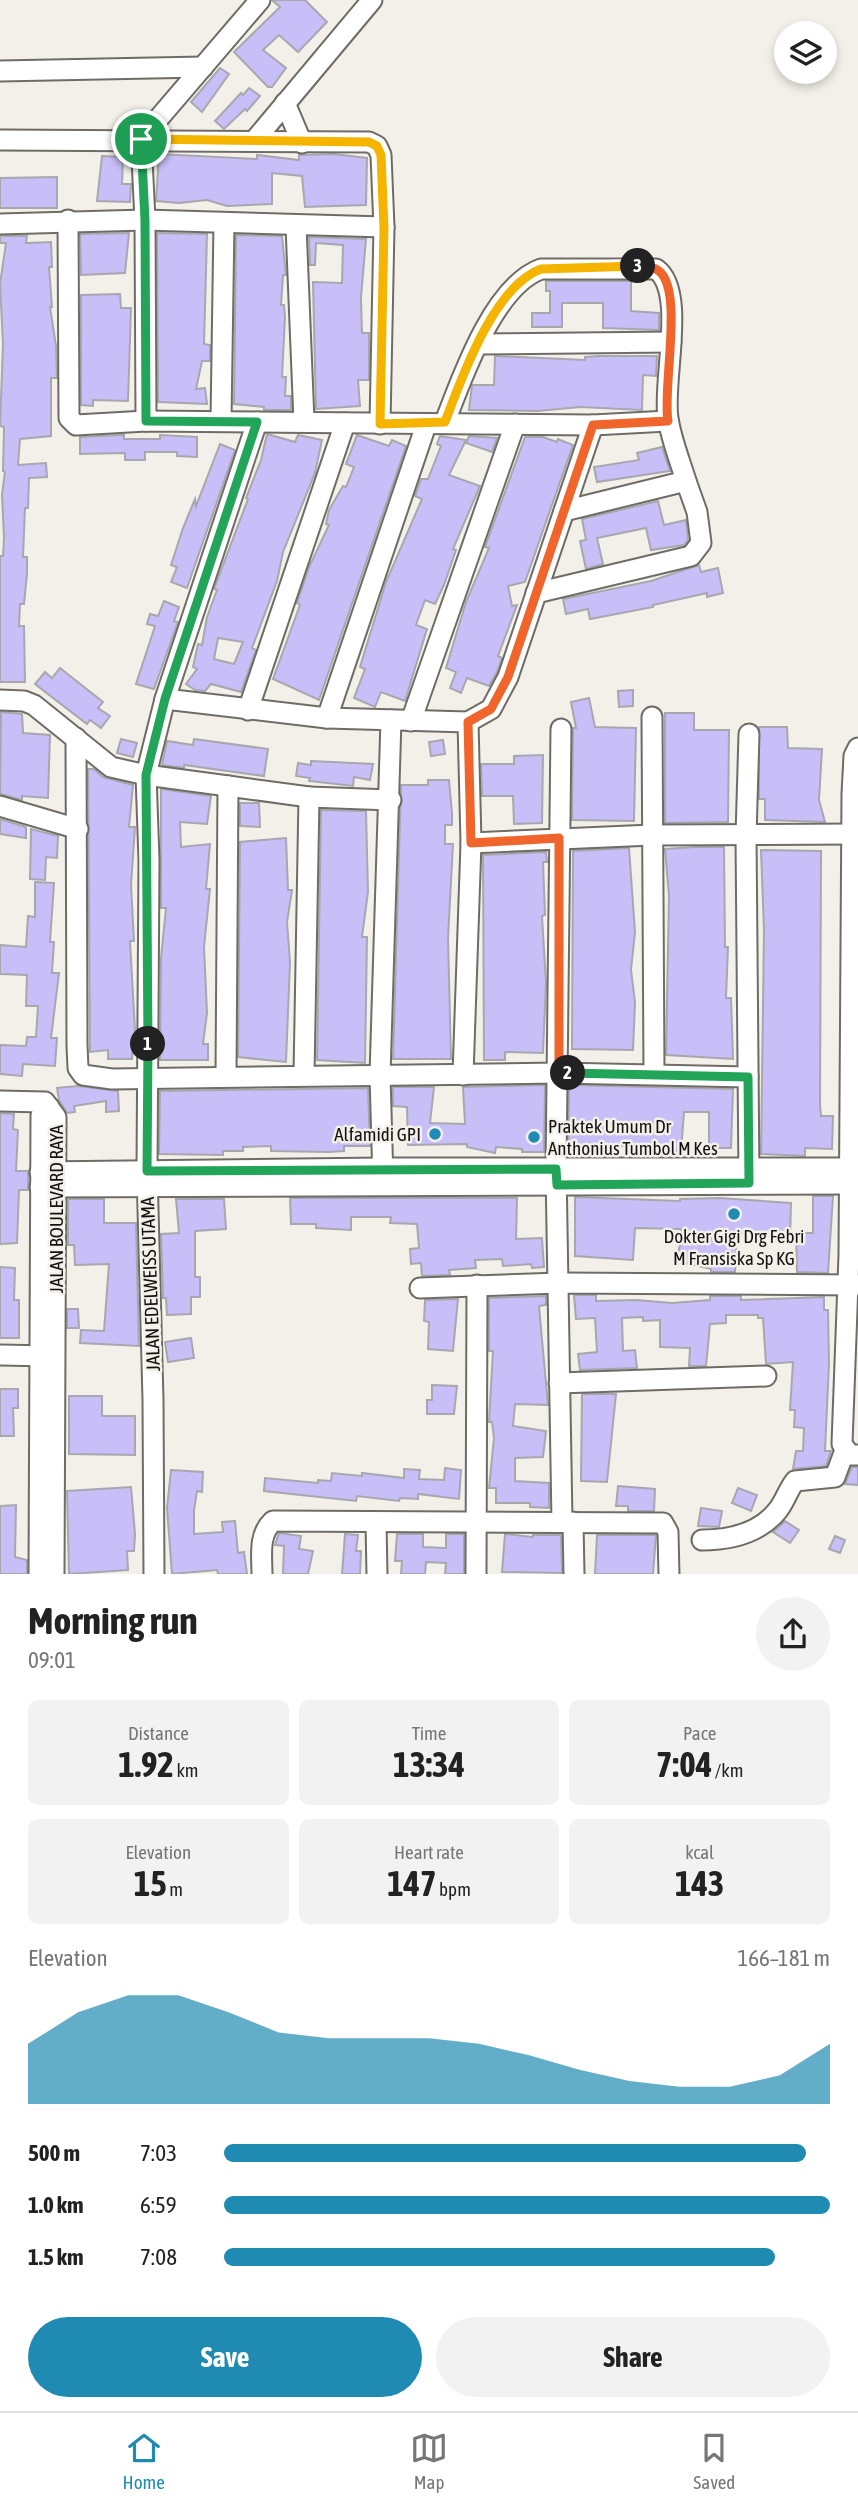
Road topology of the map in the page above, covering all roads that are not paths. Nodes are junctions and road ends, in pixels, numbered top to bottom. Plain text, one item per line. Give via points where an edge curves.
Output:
1 (260, 0) edge
2 (372, 0) edge
3 (203, 67) junction
4 (0, 71) edge
5 (285, 103) junction
6 (141, 139) junction
7 (0, 140) edge
8 (254, 141) junction
9 (302, 143) junction
10 (68, 220) junction
11 (145, 220) junction
12 (224, 223) junction
13 (0, 224) edge
14 (296, 226) junction
15 (384, 228) junction
16 (671, 342) junction
17 (479, 344) junction
18 (146, 421) junction
19 (221, 421) junction
20 (668, 421) junction
21 (257, 422) junction
22 (304, 422) junction
23 (345, 423) junction
24 (436, 423) junction
25 (380, 424) junction
26 (515, 424) junction
27 (593, 425) junction
28 (686, 481) junction
29 (564, 511) junction
30 (536, 593) junction
31 (165, 699) junction
32 (0, 700) edge
33 (248, 710) junction
34 (652, 717) dead end
35 (327, 718) junction
36 (391, 720) junction
37 (411, 721) junction
38 (468, 722) junction
39 (561, 729) dead end
40 (749, 734) dead end
41 (76, 738) junction
42 (858, 748) edge
43 (146, 775) junction
44 (228, 786) junction
45 (309, 797) junction
46 (391, 800) junction
47 (0, 806) edge
48 (78, 829) junction
49 (855, 834) edge
50 (652, 835) junction
51 (746, 836) junction
52 (559, 838) junction
53 (471, 843) junction
54 (559, 1073) junction
55 (653, 1073) junction
56 (304, 1075) junction
57 (226, 1076) junction
58 (380, 1076) junction
59 (463, 1076) junction
60 (748, 1077) junction
61 (148, 1079) junction
62 (0, 1101) edge
63 (749, 1175) junction
64 (382, 1176) junction
65 (854, 1176) edge
66 (557, 1177) junction
67 (147, 1178) junction
68 (48, 1179) junction
69 (560, 1283) junction
70 (477, 1285) junction
71 (853, 1285) edge
72 (420, 1288) dead end
73 (0, 1355) edge
74 (48, 1356) junction
75 (766, 1376) dead end
76 (559, 1383) junction
77 (852, 1452) edge
78 (474, 1520) junction
79 (376, 1522) junction
80 (567, 1522) junction
81 (702, 1540) dead end
82 (39, 1574) edge
83 (54, 1574) edge
84 (154, 1574) edge
85 (262, 1574) edge
86 (377, 1574) edge
87 (476, 1574) edge
88 (574, 1574) edge
89 (669, 1574) edge

1 - 3 street
2 - 5 street
3 - 4 street
3 - 6 street
5 - 8 street
5 - 9 street
6 - 7 street
6 - 8 street
6 - 11 street
8 - 9 street
9 - 15 street via 369,142 377,146
10 - 11 street
10 - 13 street
10 - 18 street via 69,418 76,425
11 - 12 street
11 - 18 street
12 - 14 street
12 - 19 street
14 - 15 street
14 - 22 street
15 - 25 street
16 - 17 street
16 - 17 street via 670,295 662,273 645,266 541,269 527,274 502,300
16 - 20 street
17 - 24 street
18 - 19 street
19 - 21 street
20 - 27 street
20 - 28 street
21 - 22 street
21 - 31 street, JALAN EDELWEISS UTAMA
22 - 23 street
23 - 25 street
23 - 33 street
24 - 25 street
24 - 26 street
24 - 35 street
26 - 27 street
26 - 37 street
27 - 29 street
28 - 29 street
28 - 30 street via 702,534 695,554
29 - 30 street
30 - 38 street via 497,702
31 - 33 street
31 - 43 street, JALAN EDELWEISS UTAMA
32 - 41 street via 34,705
33 - 35 street
34 - 50 street
35 - 36 street
36 - 37 street
36 - 46 street
37 - 38 street
38 - 53 street
39 - 52 street
40 - 51 street
41 - 43 street via 111,767
41 - 48 street
42 - 49 street via 852,794
43 - 44 street
43 - 61 street, JALAN EDELWEISS UTAMA
44 - 45 street
44 - 57 street
45 - 46 street
45 - 56 street
46 - 58 street
47 - 48 street
48 - 61 street via 78,1068 93,1077
49 - 51 street
49 - 65 street
50 - 51 street
50 - 52 street
50 - 55 street
51 - 60 street
52 - 53 street
52 - 54 street
53 - 59 street
54 - 55 street
54 - 59 street
54 - 66 street
55 - 60 street
56 - 57 street
56 - 58 street
57 - 61 street
58 - 59 street
58 - 64 street
60 - 63 street
61 - 67 street, JALAN EDELWEISS UTAMA
62 - 68 street, JALAN BOULEVARD RAYA via 38,1101 56,1117
63 - 65 street
63 - 66 street
64 - 66 street
64 - 67 street
65 - 71 street
66 - 69 street
67 - 68 street
67 - 84 street, JALAN EDELWEISS UTAMA
68 - 74 street, JALAN BOULEVARD RAYA
69 - 70 street
69 - 71 street
69 - 76 street
70 - 72 street
70 - 78 street
71 - 77 street via 842,1444
73 - 74 street
74 - 82 street, JALAN BOULEVARD RAYA
74 - 83 street, JALAN BOULEVARD RAYA
75 - 76 street
76 - 80 street
77 - 81 street via 835,1477 795,1481 777,1511 761,1526
78 - 79 street
78 - 80 street
78 - 87 street
79 - 85 street via 273,1521 262,1540
79 - 86 street
80 - 88 street
80 - 89 street via 664,1524

